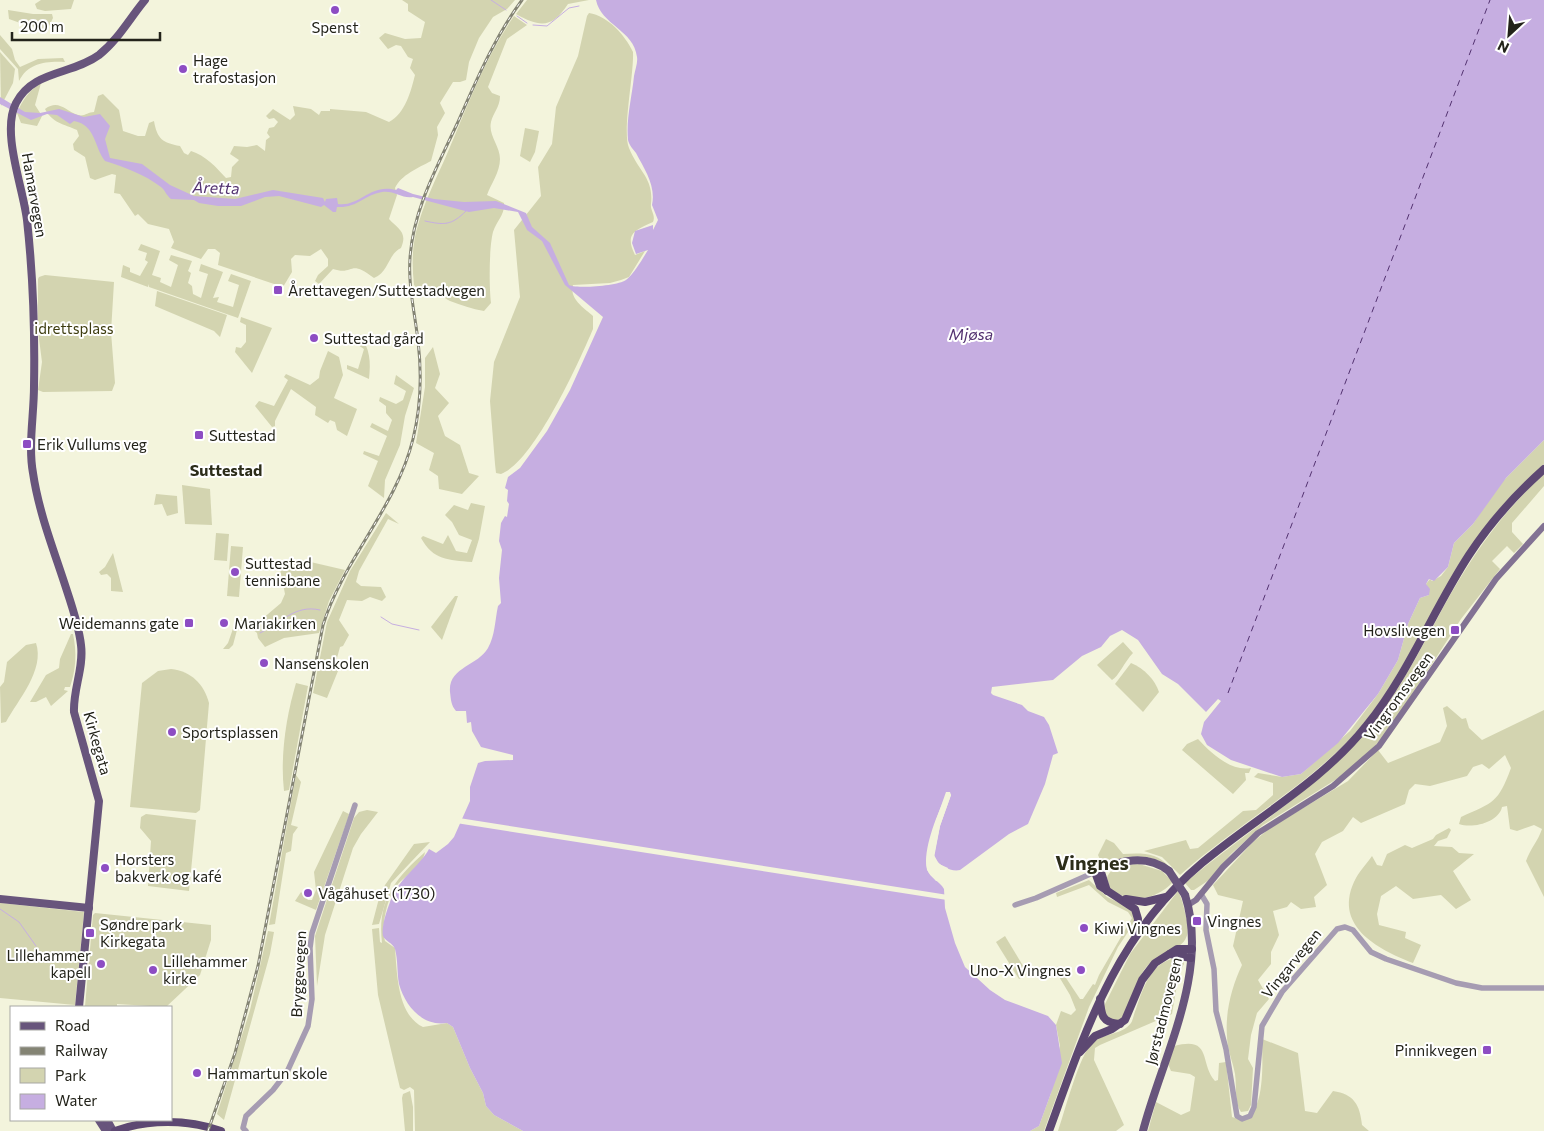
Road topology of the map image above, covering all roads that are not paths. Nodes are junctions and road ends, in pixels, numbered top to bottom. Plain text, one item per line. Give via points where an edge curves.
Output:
1 (145, 0) edge
2 (32, 462) joint
3 (1544, 468) edge
4 (1544, 526) edge
5 (355, 805) dead end
6 (1098, 871) junction
7 (1201, 894) junction
8 (1167, 896) junction
9 (0, 899) edge
10 (1121, 899) junction
11 (1186, 899) junction
12 (1015, 905) dead end
13 (89, 908) junction
14 (1137, 933) junction
15 (1192, 949) junction
16 (1170, 954) junction
17 (1191, 958) junction
18 (1544, 988) edge
19 (1100, 997) junction
20 (79, 1006) edge
21 (1120, 1024) junction
22 (1077, 1055) junction
23 (171, 1128) edge
24 (114, 1131) edge
25 (129, 1131) edge
26 (208, 1131) edge
27 (221, 1131) edge
28 (246, 1131) edge
29 (1049, 1131) edge
30 (1144, 1131) edge

1 - 2 main road, Hamarvegen via 100,54 81,65 39,79 23,92 12,114 10,128 24,195 32,280
2 - 13 main road, Kirkegata via 37,496 81,643 74,712 99,801
3 - 8 highway via 1500,514 1470,554 1401,676 1380,709 1357,736 1325,769 1218,850
4 - 7 main road, Vingromsvegen via 1496,579 1379,746 1334,786 1258,833
5 - 28 street, Bryggevegen via 312,932 312,999 308,1026 287,1072 246,1116 243,1128
6 - 10 highway via 1100,886
6 - 11 main road, bridge via 1117,863 1154,862 1169,871
6 - 12 street
7 - 11 main road
7 - 18 street, Vingarvegen via 1207,904 1206,930 1214,969 1216,1011 1232,1081 1234,1110 1242,1119 1250,1116 1254,1107 1259,1046 1266,1016 1282,992 1341,927 1352,930 1371,952 1435,977 1482,988
8 - 10 highway via 1145,902
8 - 14 highway
9 - 13 main road
10 - 14 highway via 1137,912
11 - 15 main road, Jørstadmovegen via 1192,926
13 - 20 main road, Kirkegata
14 - 19 highway
15 - 16 highway via 1176,950
15 - 17 main road, Jørstadmovegen
16 - 17 highway
16 - 21 highway via 1158,960 1147,972 1128,1016
17 - 30 main road, Jørstadmovegen via 1175,1030
19 - 21 highway via 1104,1020
19 - 22 highway
21 - 22 highway via 1095,1036
22 - 29 highway
23 - 24 highway via 140,1123
23 - 25 highway via 140,1127
23 - 26 highway
23 - 27 highway via 199,1124

